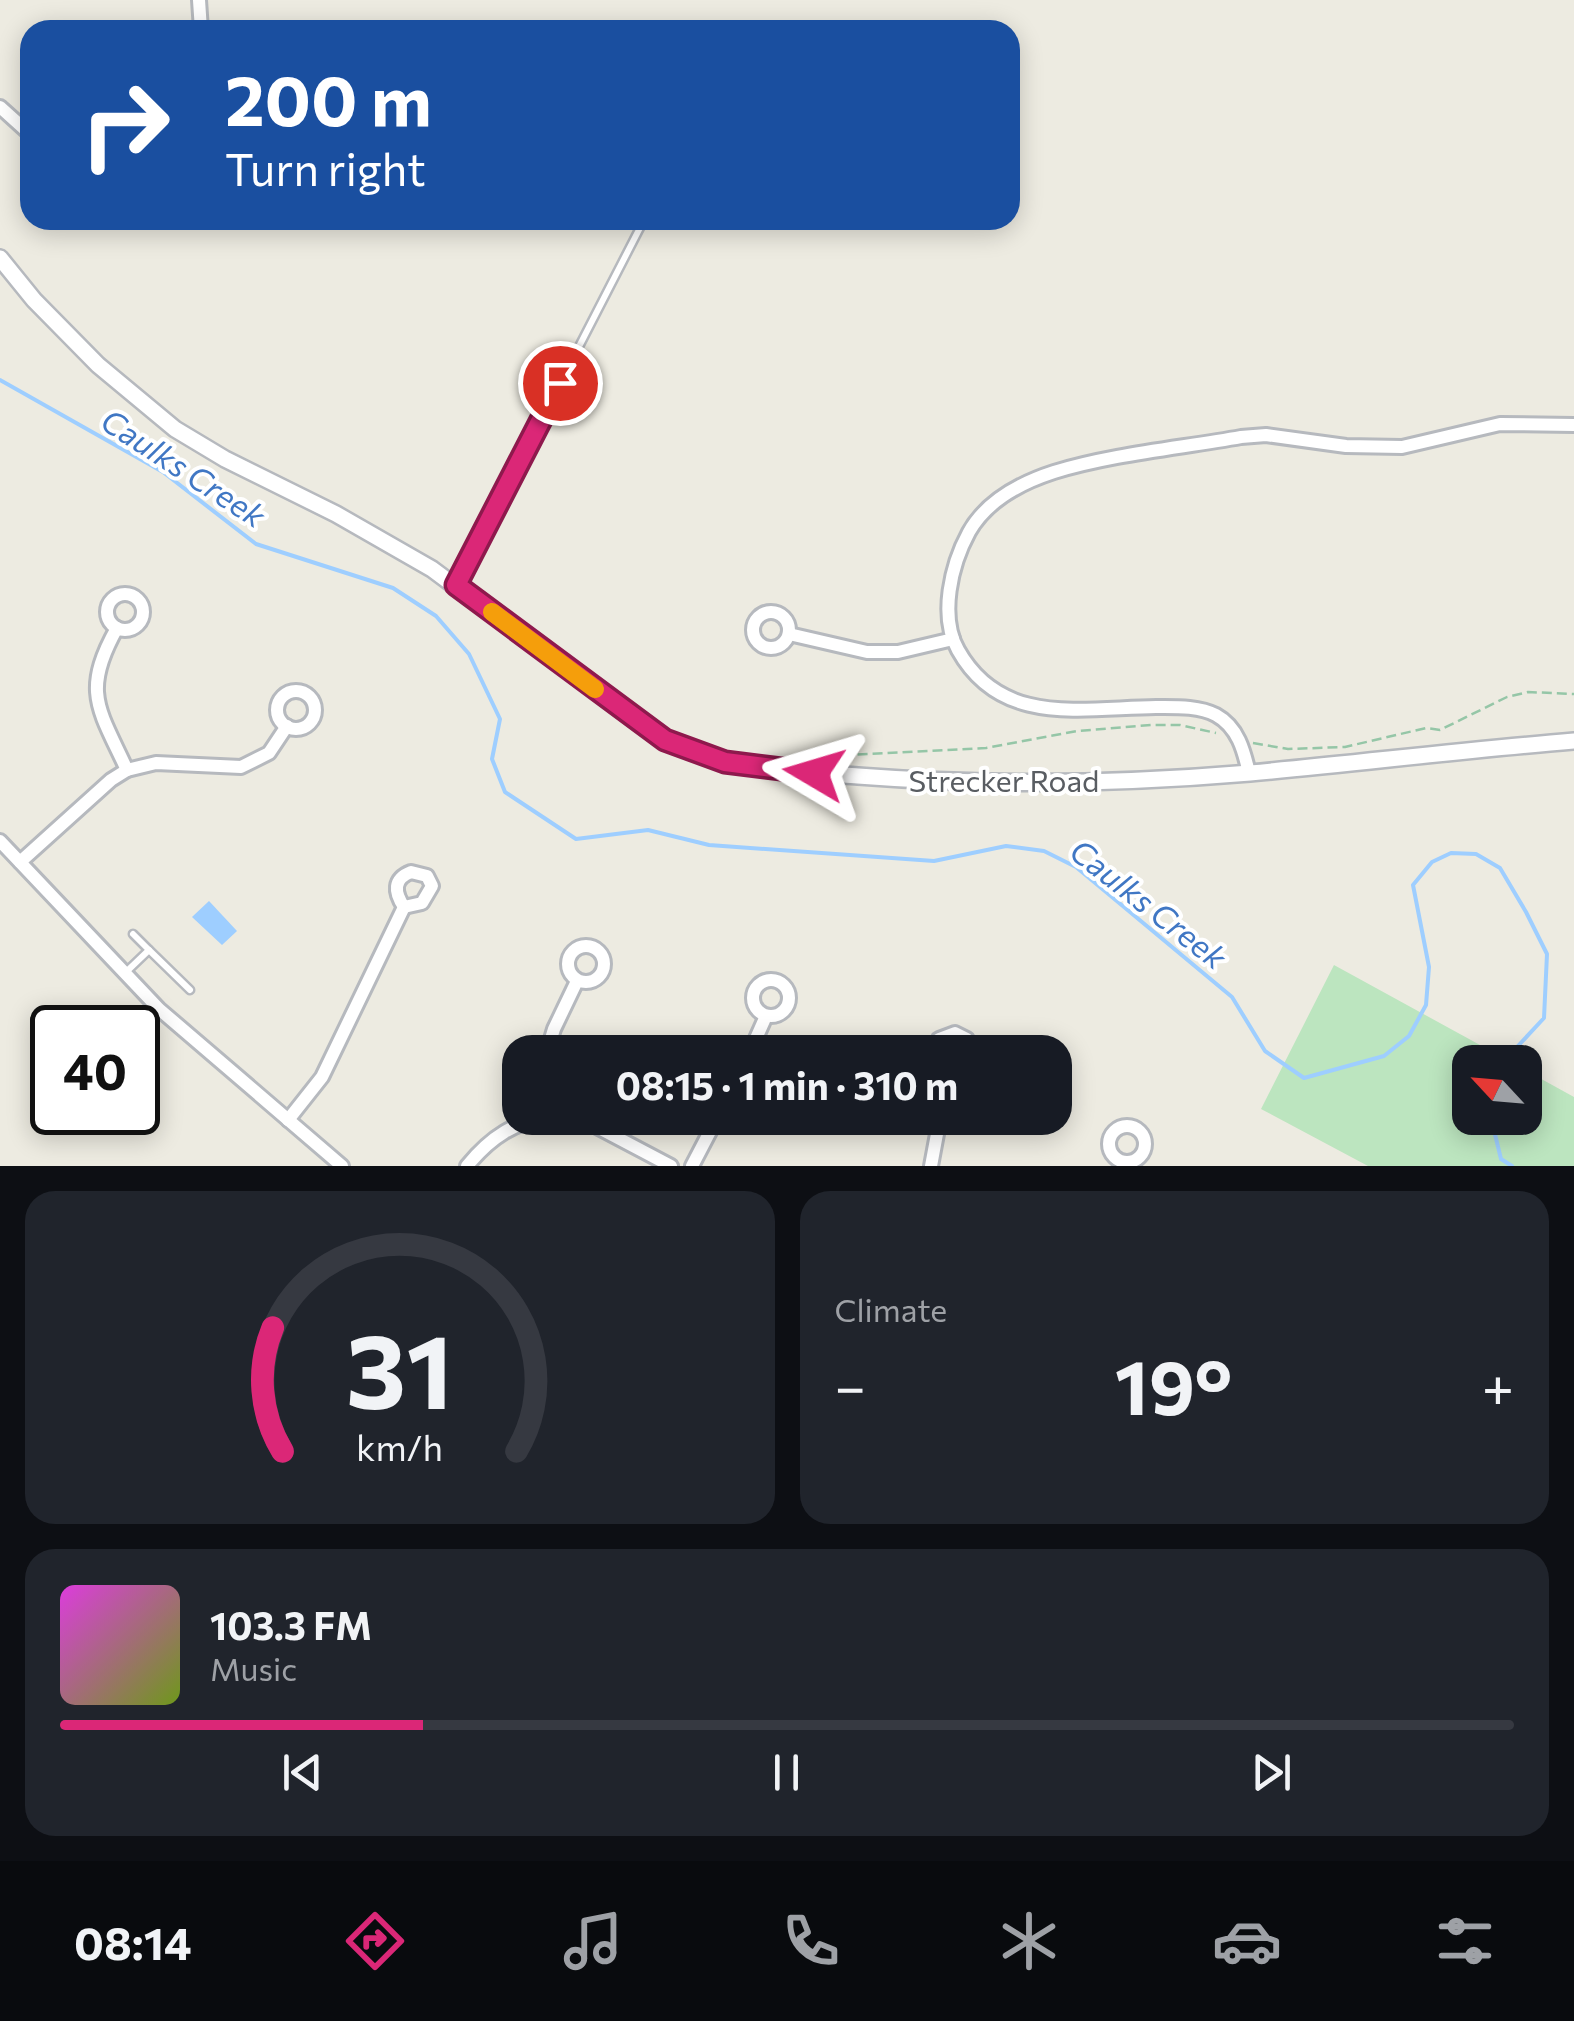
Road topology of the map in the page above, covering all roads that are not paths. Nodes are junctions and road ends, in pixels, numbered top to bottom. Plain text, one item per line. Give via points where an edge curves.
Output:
1 (0, 107) edge
2 (20, 125) edge
3 (639, 230) edge
4 (0, 258) edge
5 (1574, 424) edge
6 (456, 585) junction
7 (117, 628) dead end
8 (790, 634) dead end
9 (953, 639) junction
10 (287, 726) dead end
11 (1574, 741) edge
12 (126, 770) junction
13 (1249, 773) junction
14 (0, 840) edge
15 (20, 862) junction
16 (404, 907) dead end
17 (133, 934) dead end
18 (149, 950) junction
19 (124, 974) junction
20 (577, 981) dead end
21 (190, 990) dead end
22 (766, 1016) dead end
23 (553, 1035) edge
24 (758, 1035) edge
25 (288, 1120) junction
26 (502, 1133) edge
27 (612, 1135) edge
28 (708, 1135) edge
29 (937, 1135) edge
30 (342, 1166) edge
31 (466, 1166) edge
32 (671, 1166) edge
33 (692, 1166) edge
34 (931, 1166) edge

1 - 2 street
3 - 6 lane
4 - 6 street, Strecker Road via 98,365 175,430
5 - 9 street via 1500,424 1402,447 1241,437 1035,478 1005,493 971,528 951,582
6 - 13 street, Strecker Road via 665,740 725,762 964,782
7 - 12 street via 94,685
8 - 9 street via 867,652
9 - 13 street via 989,690 1019,704 1216,715 1240,739
10 - 12 street via 269,753 241,767 156,763
11 - 13 street, Strecker Road
12 - 15 street
14 - 15 street
15 - 19 street
16 - 25 street via 322,1077
17 - 18 lane
18 - 19 lane
18 - 21 lane
19 - 25 street
20 - 23 street
22 - 24 street
25 - 30 street
26 - 31 street
27 - 32 street
28 - 33 street
29 - 34 street

